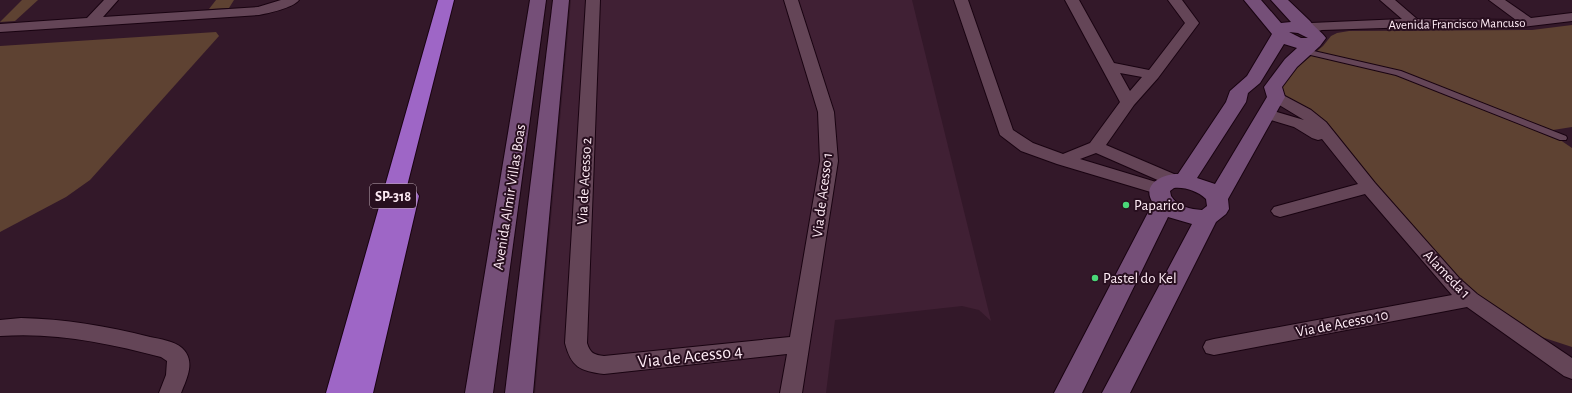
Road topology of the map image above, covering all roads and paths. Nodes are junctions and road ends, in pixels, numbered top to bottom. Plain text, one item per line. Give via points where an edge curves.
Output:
1 (112, 0) edge
2 (292, 0) edge
3 (446, 0) edge
4 (457, 0) edge
5 (538, 0) edge
6 (561, 0) edge
7 (593, 0) edge
8 (791, 0) edge
9 (961, 0) edge
10 (1072, 0) edge
11 (1175, 0) edge
12 (1252, 0) edge
13 (1279, 0) edge
14 (1387, 0) edge
15 (1496, 0) edge
16 (1572, 17) edge
17 (92, 21) junction
18 (1528, 22) junction
19 (1414, 23) junction
20 (0, 28) edge
21 (1280, 33) junction
22 (1309, 38) junction
23 (1110, 67) junction
24 (1153, 75) junction
25 (1239, 91) junction
26 (1128, 102) junction
27 (1271, 106) junction
28 (1563, 138) dead end
29 (1096, 147) junction
30 (1063, 160) junction
31 (1369, 187) junction
32 (1171, 189) junction
33 (1212, 208) junction
34 (1280, 211) dead end
35 (1470, 299) junction
36 (0, 328) edge
37 (799, 344) junction
38 (1214, 348) dead end
39 (1562, 356) edge
40 (583, 359) joint
41 (1572, 370) edge
42 (170, 393) edge
43 (340, 393) edge
44 (359, 393) edge
45 (479, 393) edge
46 (519, 393) edge
47 (791, 393) edge
48 (1068, 393) edge
49 (1116, 393) edge

1 - 17 street
2 - 17 street via 259,11
3 - 43 highway, SP-318
4 - 44 highway, SP-318
5 - 45 street, Avenida Almir Villas Boas
6 - 46 street, Avenida Almir Villas Boas
7 - 40 street, Via de Acesso 2 via 576,343 578,355
8 - 37 street, Via de Acesso 1 via 826,112 829,161
9 - 30 street via 1006,132 1028,147
10 - 23 street
11 - 24 street via 1192,23
12 - 21 street
13 - 22 street via 1304,25
14 - 19 street
15 - 18 street
16 - 18 street, Avenida Francisco Mancuso
17 - 20 street
18 - 19 street, Avenida Francisco Mancuso
19 - 22 street, Avenida Francisco Mancuso via 1341,25
21 - 22 street via 1284,27 1289,27
21 - 25 street via 1254,79
22 - 27 street via 1273,87
22 - 28 lane
23 - 24 street
23 - 26 street
24 - 26 street
25 - 27 street via 1259,90
25 - 32 street via 1236,102
26 - 29 street
27 - 31 street, Alameda 1 via 1291,113 1344,155
27 - 33 street
29 - 30 street
29 - 32 street
30 - 32 street
31 - 34 street
31 - 35 street, Alameda 1 via 1452,283
32 - 33 street via 1207,189
32 - 33 street via 1170,208 1186,215
32 - 48 street
33 - 49 street
35 - 38 street, Via de Acesso 10
35 - 39 street, Alameda 1
36 - 42 street via 43,326 97,334 168,350 176,355 179,363
37 - 40 street, Via de Acesso 4 via 604,365 589,363
37 - 47 street, Via de Acesso 1
39 - 41 street, Alameda 1

